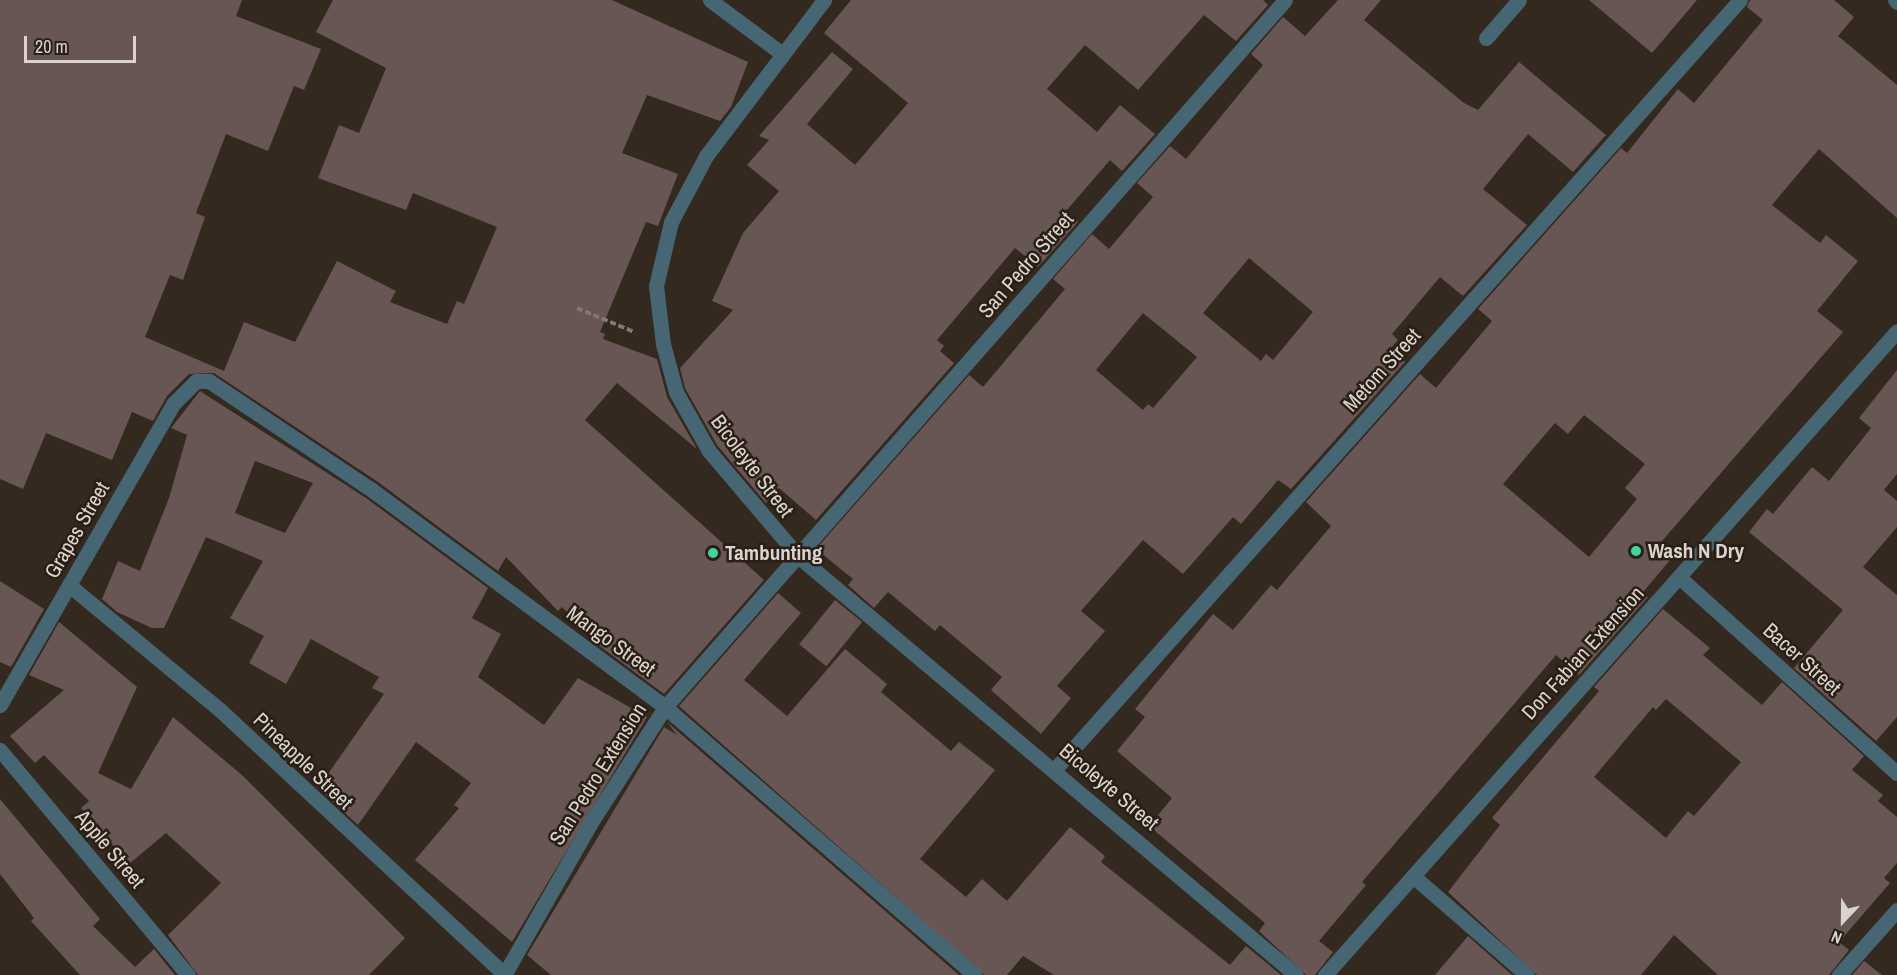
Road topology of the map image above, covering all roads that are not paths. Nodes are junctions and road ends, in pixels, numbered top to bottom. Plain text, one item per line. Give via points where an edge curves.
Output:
1 (710, 0) edge
2 (824, 0) edge
3 (1285, 0) edge
4 (1519, 0) edge
5 (1740, 0) edge
6 (1486, 38) dead end
7 (781, 54) junction
8 (1897, 331) edge
9 (196, 381) joint
10 (799, 557) junction
11 (1679, 577) junction
12 (69, 585) junction
13 (0, 705) edge
14 (665, 706) junction
15 (0, 750) edge
16 (1055, 769) junction
17 (1897, 773) edge
18 (1413, 876) junction
19 (1897, 910) edge
20 (504, 974) edge
21 (188, 975) edge
22 (974, 975) edge
23 (1296, 975) edge
24 (1325, 975) edge
25 (1527, 975) edge
26 (1839, 975) edge

1 - 7 street
2 - 7 street, Bicoleyte Street
3 - 10 street, San Pedro Street
4 - 6 street
5 - 16 street, Metom Street
7 - 10 street, Bicoleyte Street via 706,156 671,222 656,286 663,344 676,392 709,451
8 - 11 street, Don Fabian Extension
9 - 12 street, Grapes Street via 174,403
9 - 14 street, Mango Street via 224,387 372,490
10 - 14 street, San Pedro Extension
10 - 16 street, Bicoleyte Street
11 - 17 street, Bacer Street
11 - 18 street, Don Fabian Extension
12 - 13 street, Grapes Street
12 - 20 street, Pineapple Street via 220,710
14 - 20 street, San Pedro Extension
14 - 22 street, Mango Street
15 - 21 street, Apple Street
16 - 23 street, Bicoleyte Street
18 - 24 street, Don Fabian Extension
18 - 25 street
19 - 26 street

